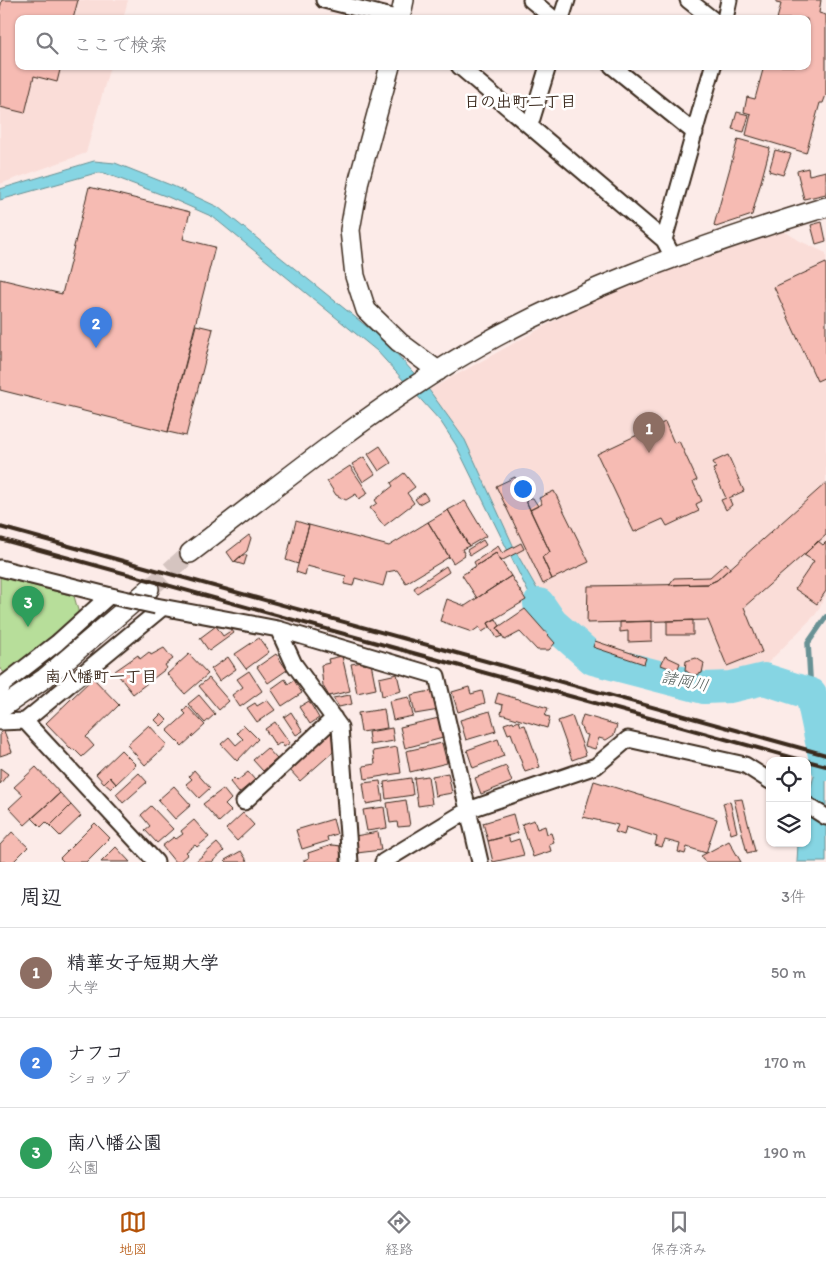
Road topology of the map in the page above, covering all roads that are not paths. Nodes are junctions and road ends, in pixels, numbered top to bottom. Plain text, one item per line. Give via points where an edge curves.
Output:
1 (324, 0) edge
2 (404, 0) edge
3 (532, 0) edge
4 (567, 0) edge
5 (688, 0) edge
6 (729, 0) edge
7 (384, 15) edge
8 (401, 15) edge
9 (549, 15) edge
10 (562, 15) edge
11 (707, 15) edge
12 (726, 15) edge
13 (389, 70) edge
14 (463, 70) edge
15 (547, 70) edge
16 (617, 70) edge
17 (712, 70) edge
18 (530, 125) junction
19 (695, 133) junction
20 (826, 207) edge
21 (664, 240) junction
22 (673, 257) junction
23 (438, 371) junction
24 (190, 554) tunnel mouth
25 (0, 568) edge
26 (149, 589) tunnel mouth
27 (112, 596) junction
28 (159, 607) junction
29 (278, 629) junction
30 (1, 685) edge
31 (0, 709) edge
32 (334, 718) junction
33 (25, 721) junction
34 (0, 722) edge
35 (766, 778) edge
36 (244, 802) dead end
37 (811, 808) edge
38 (468, 810) junction
39 (826, 817) edge
40 (156, 862) edge
41 (350, 862) edge
42 (383, 862) edge
43 (480, 862) edge

1 - 7 street
2 - 8 street
3 - 9 street
4 - 10 street
5 - 11 street
6 - 12 street
13 - 23 street via 359,180 350,230 354,276 366,310 399,342
14 - 18 street
15 - 18 street
16 - 19 street
17 - 19 street
18 - 21 street
19 - 21 street
20 - 22 street
21 - 22 street
22 - 23 street via 600,286
23 - 24 street via 297,471
25 - 27 street
26 - 31 street via 45,678
27 - 28 street, bridge
27 - 30 street
28 - 29 street
28 - 33 street
29 - 32 street via 294,664
29 - 38 street via 437,676
32 - 36 street
32 - 41 street via 340,727
33 - 34 street
33 - 40 street
35 - 38 street via 745,765 628,739 596,766
37 - 39 street
38 - 42 street
38 - 43 street

